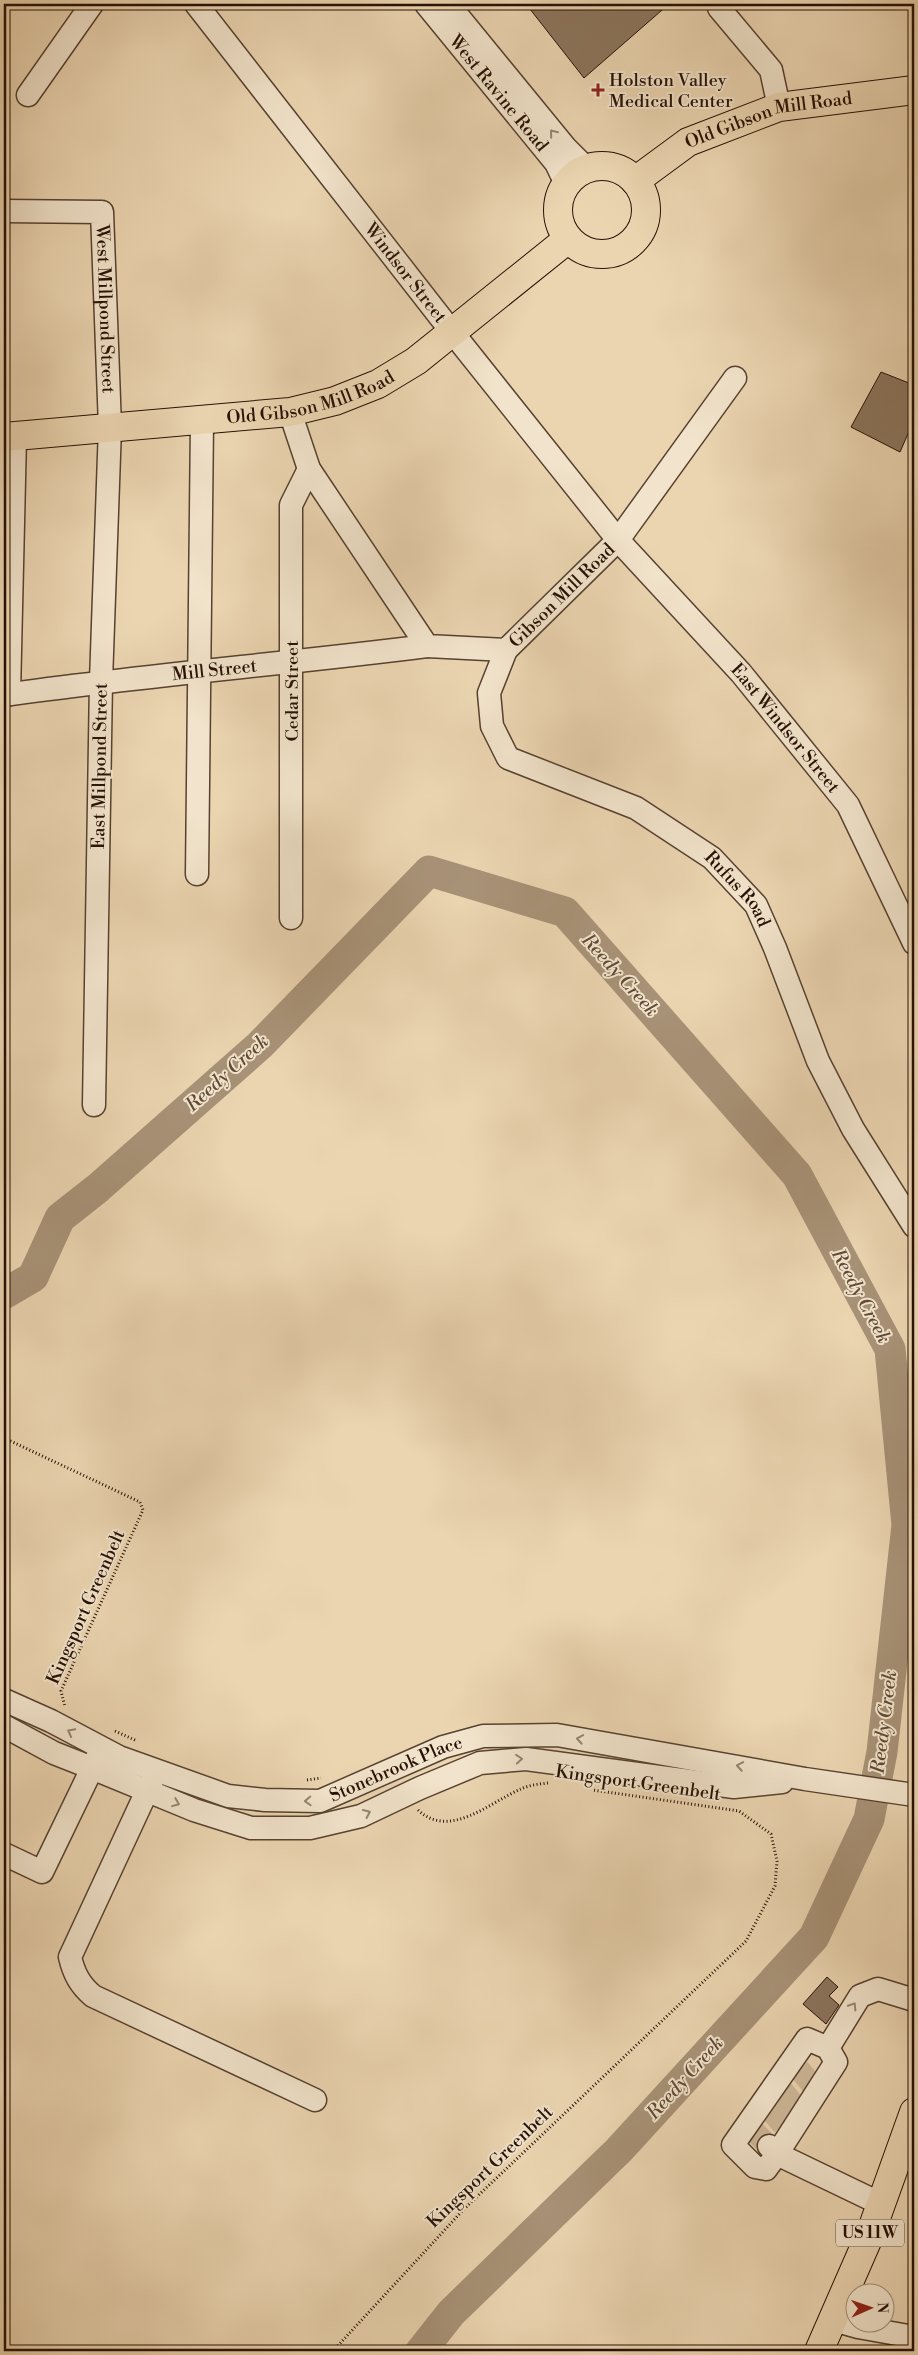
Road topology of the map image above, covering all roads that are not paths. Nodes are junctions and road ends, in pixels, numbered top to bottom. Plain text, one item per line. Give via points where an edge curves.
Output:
1 (92, 4) edge
2 (196, 4) edge
3 (426, 4) edge
4 (448, 4) edge
5 (723, 4) edge
6 (914, 90) edge
7 (28, 95) dead end
8 (779, 107) junction
9 (576, 176) junction
10 (635, 181) junction
11 (12, 210) edge
12 (568, 239) junction
13 (452, 332) junction
14 (735, 378) dead end
15 (290, 412) junction
16 (202, 421) junction
17 (110, 427) junction
18 (10, 437) edge
19 (309, 469) junction
20 (618, 540) junction
21 (428, 646) junction
22 (506, 650) junction
23 (292, 663) junction
24 (200, 672) junction
25 (101, 681) junction
26 (6, 694) edge
27 (197, 874) dead end
28 (292, 918) dead end
29 (914, 943) edge
30 (94, 1105) dead end
31 (914, 1226) edge
32 (4, 1700) edge
33 (4, 1726) edge
34 (105, 1738) junction
35 (92, 1768) junction
36 (157, 1771) junction
37 (805, 1779) junction
38 (147, 1791) junction
39 (914, 1795) edge
40 (4, 1854) edge
41 (914, 2000) edge
42 (828, 2048) junction
43 (805, 2077) junction
44 (790, 2099) junction
45 (315, 2100) dead end
46 (914, 2112) edge
47 (777, 2118) junction
48 (762, 2139) junction
49 (881, 2204) junction
50 (833, 2320) junction
51 (914, 2337) edge
52 (819, 2351) edge

1 - 7 street
2 - 13 street, Windsor Street
3 - 9 street, West Ravine Road via 556,163
9 -> 4 street, West Ravine Road via 565,148
5 - 8 street via 719,8 771,70
6 - 8 main road, Old Gibson Mill Road
8 - 10 main road, Old Gibson Mill Road via 688,142
9 - 10 main road via 599,166 612,167
9 - 12 main road via 559,198 558,213
10 - 12 main road via 644,199 645,220 640,233 630,243 619,251 605,254 578,248
11 - 17 street, West Millpond Street via 102,212
12 - 13 main road, Old Gibson Mill Road
13 - 15 main road, Old Gibson Mill Road via 416,361 378,384 335,401
13 - 20 street, Windsor Street
14 - 20 street, Gibson Mill Road
15 - 16 main road, Old Gibson Mill Road
15 - 19 street
16 - 17 main road, Old Gibson Mill Road
16 - 24 street
17 - 18 main road, Old Gibson Mill Road
17 - 25 street, East Millpond Street
18 - 26 street
19 - 21 street
19 - 23 street, Cedar Street via 291,505
20 - 22 street, Gibson Mill Road
20 - 29 street, East Windsor Street via 741,673 848,805
21 - 22 street, Gibson Mill Road
21 - 23 street, Mill Street
22 - 31 street, Rufus Road via 489,693 492,726 508,758 636,808 712,858 756,905 818,1061 853,1129
23 - 24 street, Mill Street
23 - 28 street, Cedar Street
24 - 25 street, Mill Street
24 - 27 street
25 - 26 street, Mill Street
25 - 30 street, East Millpond Street
34 -> 32 street, Stonebrook Place
33 - 35 street, Stonebrook Place via 54,1753
34 - 35 street
34 - 36 street, Stonebrook Place via 120,1758
35 - 38 street, Stonebrook Place
35 - 40 street via 42,1872
37 -> 36 street, Stonebrook Place via 557,1735 483,1736 443,1747 320,1801 228,1796
36 - 38 street
38 -> 37 street, Stonebrook Place via 251,1828 310,1828 361,1816 480,1763 526,1758 734,1787
37 - 39 street, Stonebrook Place
38 - 45 street via 70,1957 73,1971 83,1988 94,1996
42 -> 41 street via 860,1996 878,1989
42 - 43 street via 836,2062
42 - 43 street via 808,2039
43 - 44 street
43 - 44 street
44 - 47 street
44 - 47 street
46 - 49 main road, US 11W
47 - 48 street
47 - 48 street
48 - 49 street
49 - 50 main road, US 11W
50 - 51 street
50 - 52 main road, US 11W

